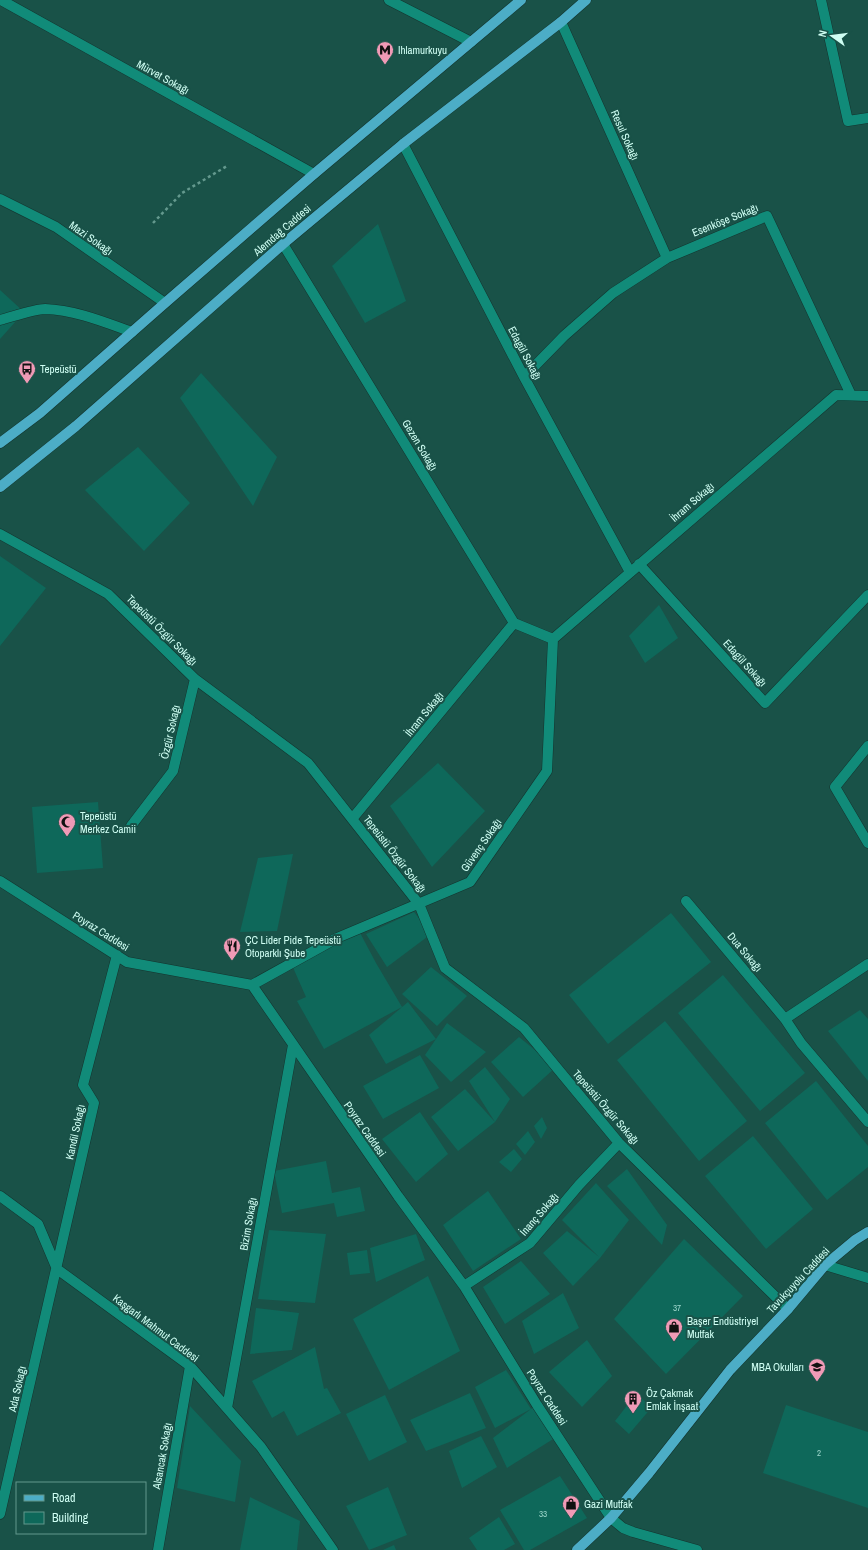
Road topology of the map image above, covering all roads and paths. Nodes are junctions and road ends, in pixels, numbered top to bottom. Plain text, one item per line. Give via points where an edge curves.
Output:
1 (1, 0) edge
2 (389, 0) edge
3 (521, 0) edge
4 (586, 0) edge
5 (821, 0) edge
6 (561, 22) junction
7 (471, 42) junction
8 (868, 118) edge
9 (403, 144) junction
10 (227, 166) dead end
11 (314, 174) junction
12 (0, 199) edge
13 (153, 223) dead end
14 (283, 244) junction
15 (667, 258) junction
16 (165, 303) junction
17 (0, 320) edge
18 (132, 332) junction
19 (524, 377) junction
20 (851, 395) junction
21 (868, 396) edge
22 (0, 443) edge
23 (0, 487) edge
24 (0, 534) edge
25 (639, 564) junction
26 (630, 572) junction
27 (868, 595) edge
28 (514, 623) junction
29 (553, 639) junction
30 (195, 679) junction
31 (868, 746) edge
32 (352, 820) junction
33 (131, 826) dead end
34 (868, 843) edge
35 (0, 881) edge
36 (686, 901) dead end
37 (419, 904) junction
38 (117, 956) junction
39 (868, 964) edge
40 (252, 985) junction
41 (785, 1019) junction
42 (293, 1045) junction
43 (868, 1122) edge
44 (619, 1143) junction
45 (0, 1196) edge
46 (868, 1232) edge
47 (826, 1266) junction
48 (57, 1269) junction
49 (868, 1278) edge
50 (464, 1286) junction
51 (788, 1309) junction
52 (190, 1366) junction
53 (227, 1408) junction
54 (0, 1514) edge
55 (611, 1518) junction
56 (158, 1550) edge
57 (333, 1550) edge
58 (577, 1550) edge
59 (697, 1550) edge

1 - 11 street, Mürvet Sokağı
2 - 7 street
3 - 7 main road, Alemdağ Caddesi
4 - 6 main road, Alemdağ Caddesi
5 - 8 street via 848,121
6 - 9 main road, Alemdağ Caddesi
6 - 15 street, Resul Sokağı
7 - 11 main road, Alemdağ Caddesi
9 - 14 main road, Alemdağ Caddesi
9 - 19 street, Edagül Sokağı
10 - 13 path via 182,193
11 - 16 main road, Alemdağ Caddesi
12 - 16 street, Mazi Sokağı via 56,227
14 - 23 main road, Alemdağ Caddesi via 76,426
14 - 28 street, Gezen Sokağı
15 - 19 street, Esenköşe Sokağı via 613,293 564,336
15 - 20 street, Esenköşe Sokağı via 767,216
16 - 18 main road, Alemdağ Caddesi
17 - 18 street via 44,309 92,318
18 - 22 main road, Alemdağ Caddesi via 40,413
19 - 26 street, Edagül Sokağı
20 - 21 street
20 - 25 street, İhram Sokağı via 836,395
24 - 30 street, Tepeüstü Özgür Sokağı via 108,594
25 - 26 street, İhram Sokağı
25 - 27 street, Edagül Sokağı via 765,703
26 - 29 street, İhram Sokağı
28 - 29 street
28 - 32 street, İhram Sokağı
29 - 37 street, Güvenç Sokağı via 547,770 470,882
30 - 32 street, Tepeüstü Özgür Sokağı via 308,763
30 - 33 street, Özgür Sokağı via 173,771
31 - 34 street via 835,787
32 - 37 street, Tepeüstü Özgür Sokağı
35 - 38 street, Poyraz Caddesi
36 - 41 street, Dua Sokağı
37 - 40 street, Güvenç Sokağı via 337,938
37 - 44 street, Tepeüstü Özgür Sokağı via 445,968 524,1028
38 - 40 street, Poyraz Caddesi via 127,962
38 - 48 street, Kandil Sokağı via 83,1085 94,1103
39 - 41 street
40 - 42 street, Poyraz Caddesi
41 - 43 street, Dua Sokağı via 801,1043
42 - 50 street, Poyraz Caddesi
42 - 53 street, Bizim Sokağı
44 - 50 street, İnanç Sokağı via 530,1243
44 - 51 street, Tepeüstü Özgür Sokağı
45 - 48 street via 38,1224
46 - 47 main road, Tavukçuyolu Caddesi
47 - 49 street
47 - 51 main road, Tavukçuyolu Caddesi
48 - 52 street, Kaşgarlı Mahmut Caddesi
48 - 54 street, Ada Sokağı
50 - 55 street, Poyraz Caddesi via 537,1405
51 - 55 main road, Tavukçuyolu Caddesi via 730,1370 650,1473
52 - 53 street, Kaşgarlı Mahmut Caddesi
52 - 56 street, Alsancak Sokağı
53 - 57 street, Kaşgarlı Mahmut Caddesi via 261,1447
55 - 58 main road, Tavukçuyolu Caddesi
55 - 59 street via 633,1532

